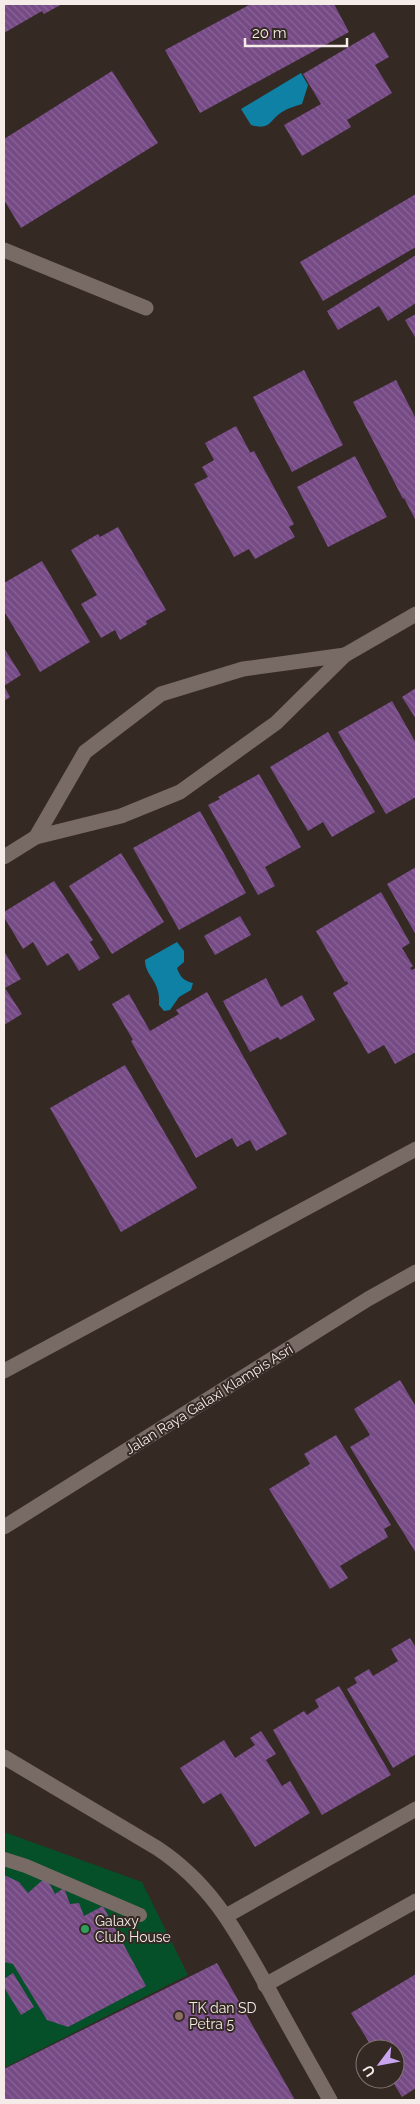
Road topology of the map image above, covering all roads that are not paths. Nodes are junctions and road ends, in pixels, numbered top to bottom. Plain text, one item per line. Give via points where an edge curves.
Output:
1 (4, 250) edge
2 (146, 308) dead end
3 (416, 614) edge
4 (345, 655) junction
5 (36, 837) junction
6 (4, 857) edge
7 (416, 1148) edge
8 (416, 1272) edge
9 (4, 1371) edge
10 (4, 1528) edge
11 (4, 1756) edge
12 (416, 1809) edge
13 (4, 1859) edge
14 (416, 1901) edge
15 (140, 1915) dead end
16 (226, 1916) junction
17 (266, 1985) junction
18 (330, 2100) edge

1 - 2 street
3 - 4 street
4 - 5 street via 276,723 180,792 121,816
4 - 5 street via 243,669 161,694 85,752
5 - 6 street
7 - 9 street
8 - 10 street, Jalan Raya Galaxi Klampis Asri
11 - 16 street via 180,1863
12 - 16 street
13 - 15 lane
14 - 17 street
16 - 17 street
17 - 18 street

